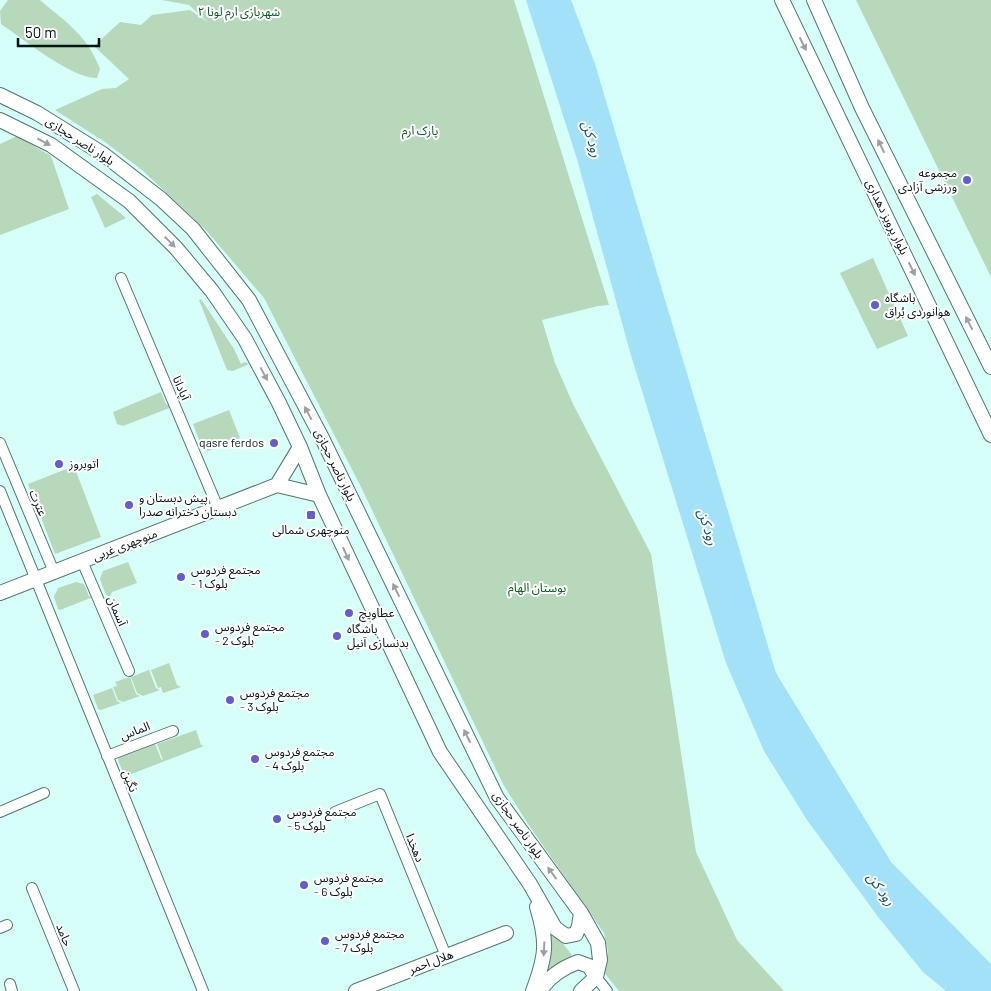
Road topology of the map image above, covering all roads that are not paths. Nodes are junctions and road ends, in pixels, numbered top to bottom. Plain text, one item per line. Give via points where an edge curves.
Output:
1 (782, 0) edge
2 (814, 0) edge
3 (0, 95) edge
4 (0, 120) edge
5 (121, 278) dead end
6 (991, 367) edge
7 (991, 435) edge
8 (0, 443) edge
9 (300, 447) junction
10 (277, 485) junction
11 (0, 492) edge
12 (319, 494) junction
13 (218, 508) junction
14 (82, 561) junction
15 (54, 572) junction
16 (35, 580) junction
17 (0, 594) edge
18 (129, 671) dead end
19 (173, 730) dead end
20 (107, 756) junction
21 (44, 793) dead end
22 (0, 812) edge
23 (335, 812) dead end
24 (530, 884) junction
25 (32, 888) dead end
26 (581, 913) junction
27 (506, 933) dead end
28 (446, 956) junction
29 (596, 977) junction
30 (385, 986) edge
31 (74, 991) edge
32 (203, 991) edge
33 (356, 991) edge
34 (533, 991) edge
35 (540, 991) edge
36 (580, 991) edge
37 (607, 991) edge

1 -> 7 main road, بلوار پرویز دهداری
6 -> 2 main road, بلوار پرویز دهداری via 862,108
26 -> 3 main road, بلوار ناصر حجازی via 497,798 322,438 249,300 193,229 161,200 103,154 37,113
4 -> 9 main road, بلوار ناصر حجازی via 51,145 90,172 129,201 176,248 212,290 245,340
5 - 13 street, آپادانا
8 - 15 street, عترت
9 - 10 main road
9 - 12 main road, بلوار ناصر حجازی
10 - 12 main road
10 - 13 main road, منوچهری غربی
11 - 16 street, نگین
12 -> 24 main road, بلوار ناصر حجازی via 440,752
13 - 14 main road, منوچهری غربی
14 - 15 main road, منوچهری غربی
14 - 18 street, آسمان
15 - 16 main road, منوچهری غربی
16 - 17 main road, منوچهری غربی
16 - 20 street, نگین
19 - 20 street, الماس
20 - 32 street, نگین
21 - 22 street
23 - 28 street, دهخدا via 380,794
24 - 26 main road via 555,928 566,936 576,934
24 -> 34 main road via 544,937 543,964
25 - 31 street, حامد
26 - 29 main road, بلوار ناصر حجازی via 598,943 600,960
27 - 28 main road, هلال احمر
28 - 30 main road, هلال احمر
29 - 35 main road via 589,966 578,962 552,976
29 - 36 main road
29 - 37 street
30 - 33 main road, هلال احمر

